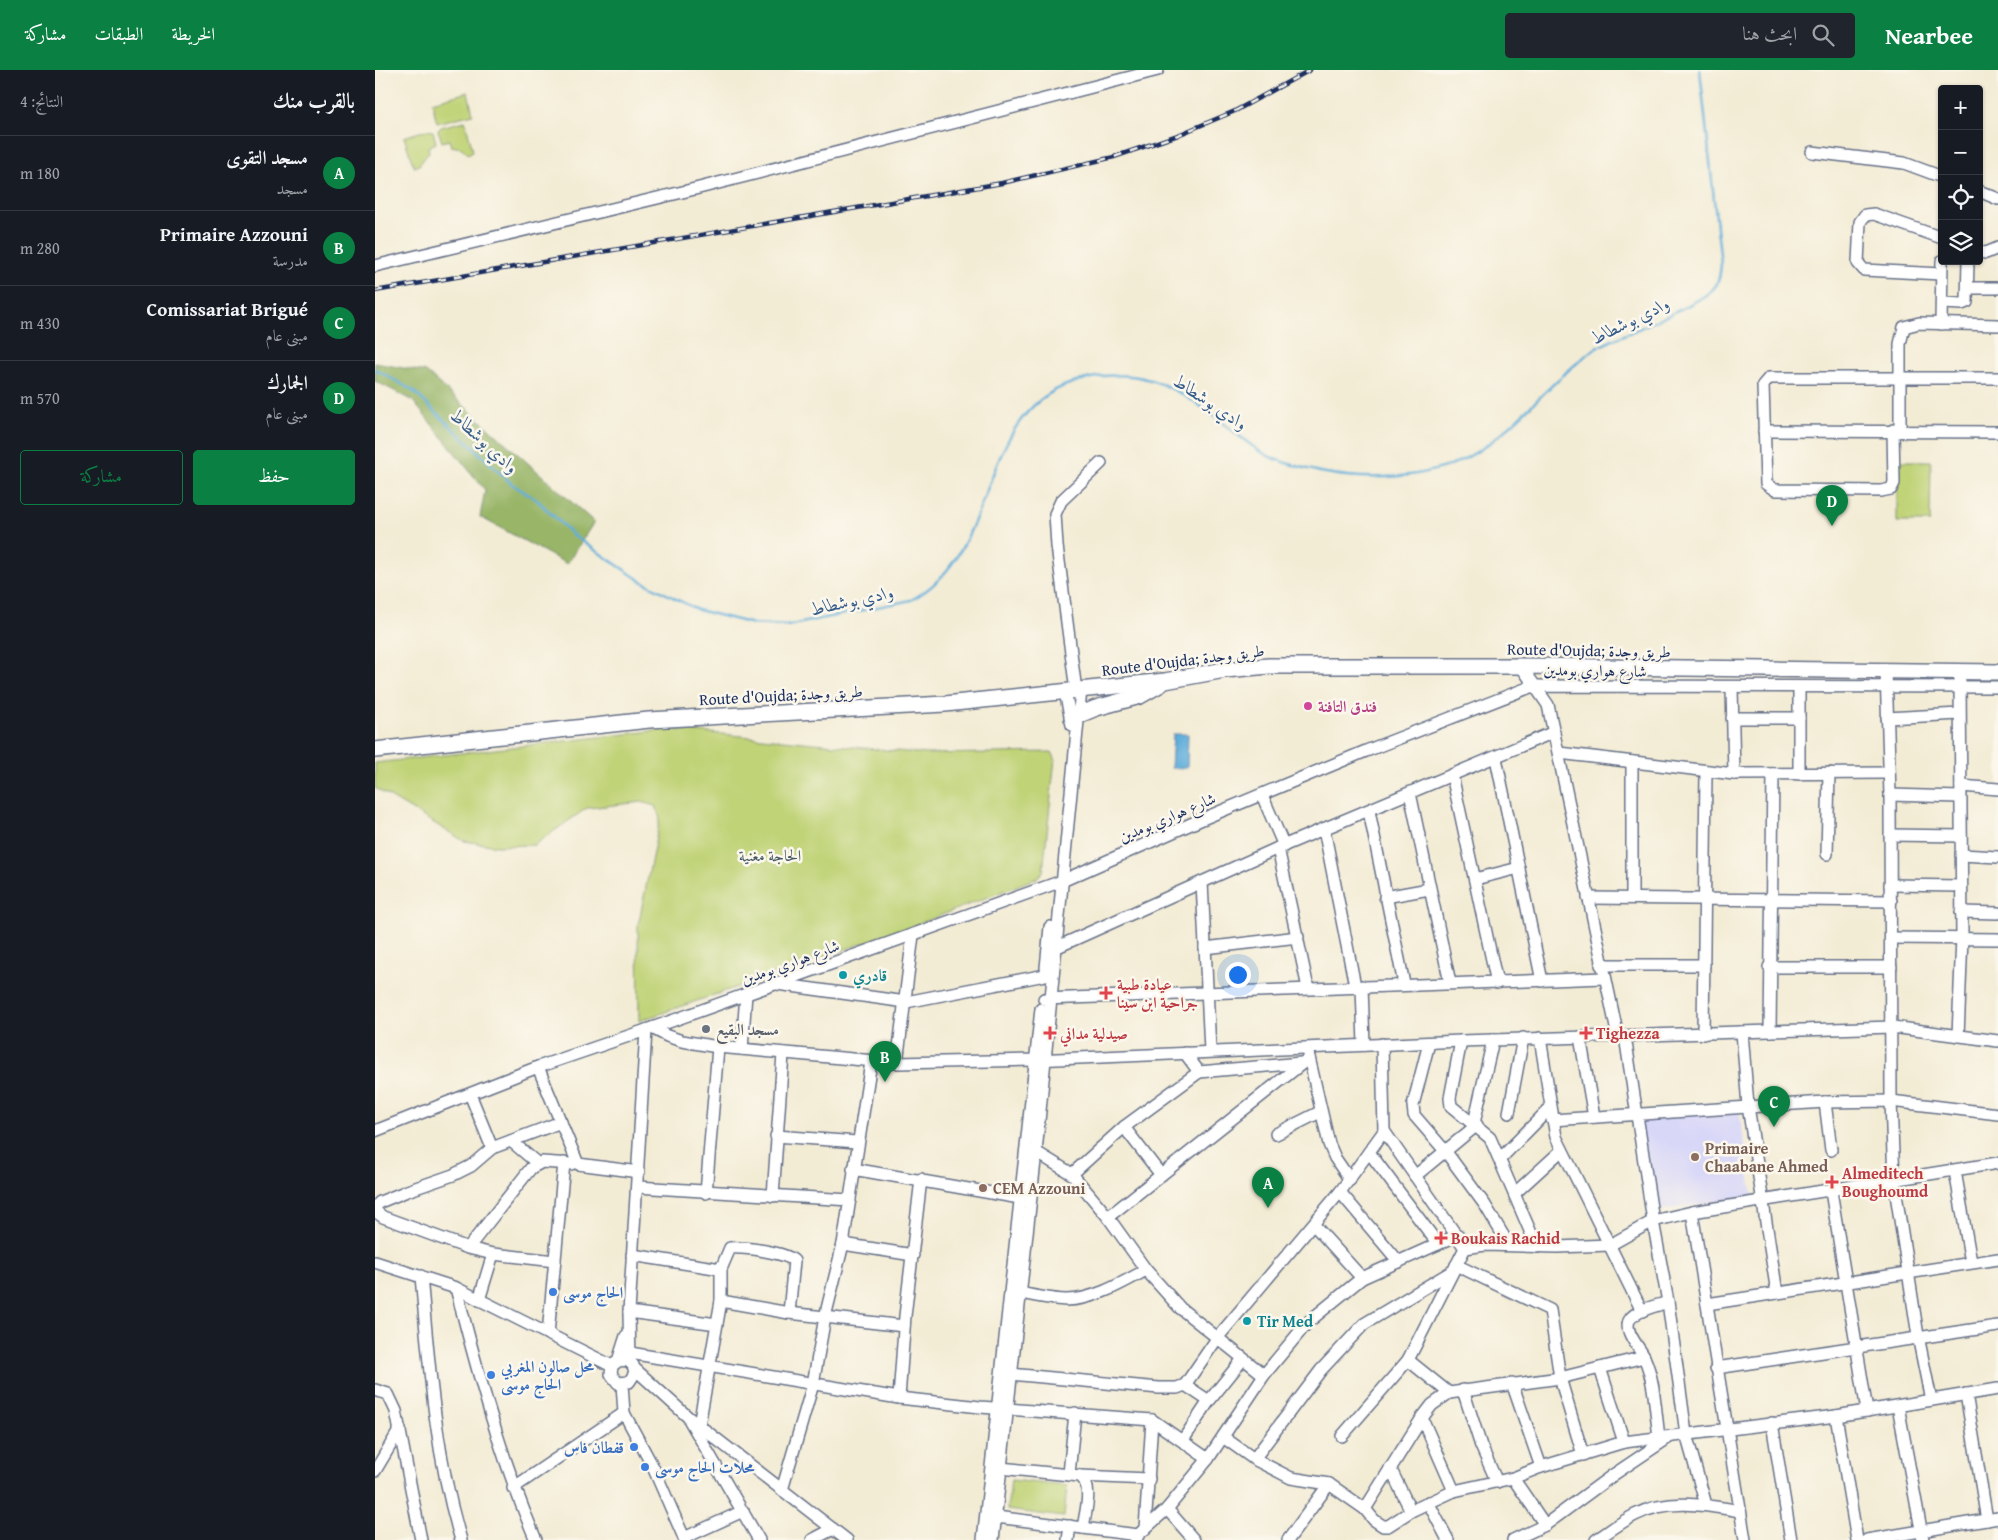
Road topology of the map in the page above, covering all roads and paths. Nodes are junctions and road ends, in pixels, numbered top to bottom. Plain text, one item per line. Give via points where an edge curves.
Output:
1 (1158, 70) edge
2 (1812, 152) dead end
3 (1938, 176) edge
4 (1983, 193) edge
5 (1998, 200) edge
6 (1938, 237) edge
7 (1998, 248) edge
8 (1983, 253) edge
9 (1942, 265) edge
10 (1968, 265) edge
11 (375, 266) edge
12 (1941, 274) junction
13 (1968, 288) junction
14 (1998, 288) edge
15 (1942, 303) junction
16 (1941, 324) junction
17 (1998, 325) edge
18 (1900, 378) junction
19 (1998, 378) edge
20 (1763, 430) junction
21 (1896, 430) junction
22 (1998, 432) edge
23 (1101, 463) dead end
24 (1521, 666) junction
25 (1886, 671) junction
26 (1998, 672) edge
27 (1960, 680) junction
28 (1165, 681) junction
29 (1557, 685) junction
30 (1533, 686) junction
31 (1887, 687) junction
32 (1998, 687) edge
33 (1732, 688) junction
34 (1799, 688) junction
35 (1074, 691) junction
36 (1548, 705) junction
37 (1959, 714) junction
38 (1076, 717) junction
39 (1732, 718) junction
40 (1799, 718) junction
41 (1887, 718) junction
42 (1554, 732) junction
43 (375, 750) edge
44 (1559, 753) junction
45 (1496, 758) junction
46 (1633, 762) junction
47 (1706, 772) junction
48 (1829, 773) junction
49 (1889, 773) junction
50 (1734, 774) junction
51 (1773, 774) junction
52 (1799, 774) junction
53 (1452, 775) junction
54 (1998, 789) edge
55 (1961, 792) junction
56 (1410, 793) junction
57 (1262, 795) junction
58 (1890, 795) junction
59 (1369, 811) junction
60 (1324, 829) junction
61 (1890, 835) junction
62 (1961, 836) junction
63 (1281, 847) junction
64 (1827, 854) dead end
65 (1961, 855) junction
66 (1998, 857) edge
67 (1519, 868) junction
68 (1475, 879) junction
69 (1058, 882) junction
70 (1202, 882) junction
71 (1890, 885) junction
72 (1961, 886) junction
73 (1429, 889) junction
74 (1385, 897) junction
75 (1589, 898) junction
76 (1632, 898) junction
77 (1706, 899) junction
78 (1771, 901) junction
79 (1891, 901) junction
80 (1961, 912) junction
81 (1998, 913) edge
82 (913, 936) junction
83 (1299, 937) junction
84 (1962, 937) junction
85 (1891, 938) junction
86 (1998, 939) edge
87 (1055, 948) junction
88 (1205, 948) junction
89 (1601, 965) junction
90 (1704, 965) junction
91 (1769, 967) junction
92 (1891, 967) junction
93 (1045, 975) junction
94 (1604, 978) junction
95 (1542, 981) junction
96 (1450, 983) junction
97 (1497, 983) junction
98 (775, 984) junction
99 (1403, 984) junction
100 (1358, 986) junction
101 (1308, 988) junction
102 (1207, 993) junction
103 (746, 994) junction
104 (1046, 999) junction
105 (906, 1002) junction
106 (1892, 1027) junction
107 (649, 1029) junction
108 (1770, 1031) junction
109 (1742, 1032) junction
110 (1703, 1034) junction
111 (1621, 1036) junction
112 (1958, 1036) junction
113 (1523, 1038) junction
114 (1540, 1038) junction
115 (1580, 1038) junction
116 (1493, 1040) junction
117 (1461, 1041) junction
118 (1998, 1041) edge
119 (1429, 1043) junction
120 (1382, 1044) junction
121 (1364, 1045) junction
122 (718, 1047) junction
123 (742, 1050) junction
124 (1211, 1051) junction
125 (1185, 1053) junction
126 (783, 1054) junction
127 (1306, 1057) junction
128 (1039, 1060) junction
129 (871, 1062) junction
130 (897, 1063) junction
131 (538, 1066) junction
132 (1199, 1072) junction
133 (470, 1094) junction
134 (1891, 1101) junction
135 (1825, 1102) junction
136 (1747, 1106) junction
137 (1550, 1108) junction
138 (1320, 1112) junction
139 (1509, 1113) dead end
140 (1636, 1114) junction
141 (1998, 1114) edge
142 (1594, 1117) junction
143 (1552, 1120) junction
144 (561, 1122) junction
145 (1476, 1124) junction
146 (1124, 1126) junction
147 (375, 1131) edge
148 (1384, 1132) junction
149 (1276, 1134) dead end
150 (776, 1136) junction
151 (511, 1141) junction
152 (857, 1142) junction
153 (492, 1148) junction
154 (1562, 1150) junction
155 (1831, 1150) dead end
156 (1031, 1152) junction
157 (1369, 1152) junction
158 (1446, 1152) junction
159 (1501, 1158) junction
160 (1998, 1162) edge
161 (537, 1163) junction
162 (564, 1163) junction
163 (578, 1164) junction
164 (853, 1168) junction
165 (1955, 1171) junction
166 (639, 1172) junction
167 (1072, 1174) junction
168 (1161, 1175) junction
169 (1415, 1176) junction
170 (921, 1179) junction
171 (1350, 1180) junction
172 (1894, 1181) junction
173 (637, 1187) junction
174 (1831, 1191) junction
175 (1340, 1192) junction
176 (706, 1193) junction
177 (1515, 1193) junction
178 (773, 1196) junction
179 (1020, 1198) junction
180 (850, 1200) junction
181 (1762, 1201) junction
182 (375, 1209) edge
183 (1691, 1212) junction
184 (1108, 1217) junction
185 (1653, 1221) junction
186 (1314, 1224) junction
187 (1458, 1234) junction
188 (843, 1244) junction
189 (1437, 1244) junction
190 (1610, 1244) junction
191 (1509, 1245) junction
192 (1537, 1247) junction
193 (468, 1248) junction
194 (1465, 1248) junction
195 (493, 1254) junction
196 (633, 1255) junction
197 (913, 1255) junction
198 (1998, 1259) edge
199 (555, 1261) junction
200 (375, 1262) edge
201 (1399, 1262) junction
202 (1971, 1262) junction
203 (721, 1269) junction
204 (1454, 1269) junction
205 (1146, 1270) junction
206 (1909, 1273) junction
207 (421, 1276) junction
208 (1362, 1278) junction
209 (1845, 1282) junction
210 (456, 1288) junction
211 (1014, 1292) junction
212 (1777, 1293) junction
213 (479, 1300) junction
214 (721, 1301) junction
215 (1668, 1302) junction
216 (1707, 1304) junction
217 (1642, 1311) junction
218 (629, 1312) junction
219 (789, 1312) junction
220 (825, 1316) junction
221 (717, 1324) junction
222 (904, 1326) junction
223 (1998, 1326) edge
224 (548, 1334) junction
225 (1918, 1336) junction
226 (1218, 1337) junction
227 (1856, 1346) junction
228 (1644, 1357) junction
229 (1243, 1359) junction
230 (1408, 1360) junction
231 (625, 1362) junction
232 (709, 1366) junction
233 (1599, 1368) junction
234 (1717, 1368) junction
235 (1010, 1374) junction
236 (1264, 1374) junction
237 (1560, 1378) junction
238 (625, 1383) junction
239 (1512, 1383) junction
240 (813, 1384) junction
241 (1185, 1384) junction
242 (1998, 1389) edge
243 (375, 1390) edge
244 (1463, 1390) junction
245 (659, 1393) junction
246 (1449, 1393) junction
247 (1966, 1394) junction
248 (899, 1398) junction
249 (1931, 1400) junction
250 (1209, 1401) junction
251 (1898, 1406) junction
252 (1002, 1408) junction
253 (1867, 1411) junction
254 (624, 1413) junction
255 (1075, 1413) junction
256 (1836, 1416) junction
257 (688, 1417) junction
258 (1422, 1418) junction
259 (1152, 1420) junction
260 (1772, 1423) junction
261 (699, 1425) junction
262 (400, 1429) junction
263 (1726, 1430) junction
264 (1686, 1434) junction
265 (1672, 1435) junction
266 (1342, 1436) dead end
267 (1659, 1436) junction
268 (1223, 1437) junction
269 (1183, 1440) junction
270 (1625, 1442) junction
271 (1583, 1455) junction
272 (1208, 1459) junction
273 (1254, 1459) junction
274 (1541, 1467) junction
275 (1000, 1468) junction
276 (1390, 1468) junction
277 (375, 1471) edge
278 (1075, 1475) junction
279 (1513, 1478) junction
280 (1149, 1479) junction
281 (1497, 1482) junction
282 (1329, 1484) junction
283 (513, 1488) junction
284 (783, 1490) junction
285 (1454, 1491) junction
286 (1428, 1502) junction
287 (1706, 1505) junction
288 (1167, 1509) junction
289 (1365, 1509) junction
290 (1740, 1510) junction
291 (743, 1511) junction
292 (1411, 1511) junction
293 (991, 1516) junction
294 (1992, 1519) edge
295 (1069, 1526) junction
296 (1545, 1526) junction
297 (1083, 1528) junction
298 (833, 1529) junction
299 (1140, 1535) edge
300 (1922, 1536) edge
301 (685, 1539) edge
302 (421, 1540) edge
303 (461, 1540) edge
304 (536, 1540) edge
305 (759, 1540) edge
306 (812, 1540) edge
307 (847, 1540) edge
308 (983, 1540) edge
309 (993, 1540) edge
310 (1068, 1540) edge
311 (1194, 1540) edge
312 (1288, 1540) edge
313 (1448, 1540) edge
314 (1513, 1540) edge
315 (1596, 1540) edge
316 (1745, 1540) edge
317 (1791, 1540) edge
318 (1857, 1540) edge
319 (1867, 1540) edge

1 - 11 street via 709,185
2 - 3 street via 1904,163
4 - 5 street
6 - 12 street via 1874,214 1865,215 1860,222 1858,263 1864,270
7 - 8 street
9 - 12 street
10 - 13 street
12 - 15 street
13 - 14 street
13 - 15 street via 1965,304
15 - 16 street
16 - 17 street
16 - 18 street via 1904,327 1900,344
18 - 19 street
18 - 20 street via 1769,378 1763,385
18 - 21 street
20 - 21 street
20 - 21 street via 1765,480 1771,489 1881,491 1891,489 1893,485
21 - 22 street
23 - 35 street via 1061,501 1055,514
24 - 25 main road, Route d'Oujda; طريق وجدة
24 - 28 main road, Route d'Oujda; طريق وجدة via 1269,666
24 - 30 street
25 - 27 main road, Route d'Oujda; طريق وجدة
25 - 31 street
26 - 27 main road, Route d'Oujda; طريق وجدة
27 - 31 street, شارع هواري بومدين
27 - 32 street, شارع هواري بومدين
27 - 37 street
28 - 35 main road, Route d'Oujda; طريق وجدة
28 - 38 main road via 1140,696
29 - 30 street, شارع هواري بومدين
29 - 33 street, شارع هواري بومدين
29 - 36 street
30 - 36 street
30 - 57 street, شارع هواري بومدين
31 - 34 street, شارع هواري بومدين
31 - 41 street
33 - 34 street, شارع هواري بومدين
33 - 39 street
34 - 40 street
35 - 38 street
35 - 38 street
35 - 43 main road, Route d'Oujda; طريق وجدة via 879,709 649,720
36 - 42 street
37 - 41 street
37 - 55 street
38 - 69 street
39 - 40 street
39 - 50 street
40 - 52 street
41 - 49 street
42 - 44 street
42 - 45 street
44 - 46 street
44 - 75 street
45 - 53 street
45 - 67 street
46 - 47 street
46 - 76 street
47 - 50 street
47 - 77 street
48 - 49 street
48 - 52 street
48 - 64 street
49 - 58 street
50 - 51 street
51 - 52 street
51 - 78 street
53 - 56 street
53 - 68 street
54 - 55 street
55 - 58 street
55 - 62 street
56 - 59 street
56 - 73 street
57 - 63 street
57 - 69 street, شارع هواري بومدين
58 - 61 street
59 - 60 street
59 - 74 street
60 - 63 street
60 - 100 street
61 - 62 street
61 - 71 street
62 - 65 street
63 - 70 street
63 - 83 street
65 - 66 street
65 - 72 street
67 - 68 street
67 - 95 street
68 - 97 street
69 - 82 street, شارع هواري بومدين
69 - 87 street
69 - 93 street
70 - 87 street
70 - 88 street
71 - 72 street
71 - 79 street
72 - 80 street
73 - 74 street
73 - 96 street
74 - 99 street
75 - 76 street
75 - 89 street
76 - 77 street
77 - 78 street
77 - 90 street
78 - 79 street
78 - 91 street
79 - 85 street
80 - 81 street
80 - 84 street
82 - 98 street, شارع هواري بومدين
82 - 105 street
83 - 88 street
83 - 101 street
84 - 85 street
84 - 86 street
84 - 112 street
85 - 92 street
87 - 104 street
88 - 102 street
89 - 90 street
89 - 94 street
90 - 110 street
91 - 92 street
91 - 108 street
92 - 106 street
93 - 104 street
93 - 105 street
94 - 95 street
94 - 111 street
95 - 97 street
96 - 97 street
96 - 99 street
98 - 103 street, شارع هواري بومدين
98 - 105 street
99 - 100 street
100 - 101 street
100 - 121 street
101 - 102 street
102 - 104 street
102 - 124 street
103 - 107 street, شارع هواري بومدين
103 - 123 street
104 - 128 street
105 - 130 street
106 - 108 street
106 - 112 street
106 - 134 street
107 - 122 street via 682,1041
107 - 131 street, شارع هواري بومدين
107 - 166 street
108 - 109 street
109 - 110 street
109 - 136 street
110 - 111 street
111 - 115 street
111 - 140 street
112 - 118 street
113 - 114 street
113 - 116 street
113 - 139 street
114 - 115 street
114 - 137 street
115 - 142 street
116 - 117 street
116 - 145 street
117 - 119 street
117 - 145 street via 1451,1103 1453,1109
119 - 120 street
119 - 158 street via 1413,1105 1414,1115
120 - 121 street
120 - 148 street
121 - 127 street
122 - 123 street
122 - 176 street
123 - 126 street
124 - 125 street
124 - 127 street
125 - 128 street
125 - 132 street
126 - 129 street
126 - 150 street
127 - 132 street
127 - 138 street
127 - 168 street
128 - 130 street
128 - 156 street
129 - 130 street
129 - 152 street
131 - 133 street, شارع هواري بومدين
131 - 144 street
132 - 146 street
133 - 147 street, شارع هواري بومدين
133 - 153 street
134 - 135 street
134 - 141 street
134 - 172 street
135 - 136 street
135 - 155 street
136 - 140 street
136 - 181 street
137 - 143 street
137 - 159 street
138 - 149 street
138 - 171 street via 1335,1158
140 - 142 street
140 - 185 street
142 - 143 street
143 - 154 street
144 - 151 street
144 - 163 street
145 - 158 street
145 - 159 street via 1490,1138
146 - 167 street
146 - 168 street
148 - 157 street
148 - 169 street
150 - 152 street
150 - 178 street
151 - 153 street
151 - 161 street
152 - 164 street
153 - 182 street via 471,1166 380,1202
154 - 177 street
154 - 190 street
156 - 167 street
156 - 179 street
156 - 211 street
157 - 171 street
157 - 189 street
158 - 169 street
158 - 191 street via 1485,1205
159 - 177 street
160 - 165 street
161 - 162 street
161 - 193 street
162 - 163 street
162 - 199 street
163 - 166 street
164 - 170 street
164 - 180 street
165 - 172 street
165 - 202 street
166 - 173 street
167 - 184 street
168 - 184 street
169 - 187 street
170 - 179 street
170 - 197 street
171 - 175 street
172 - 174 street
172 - 206 street
173 - 176 street
173 - 196 street
174 - 181 street
174 - 209 street
175 - 186 street
175 - 201 street
176 - 178 street
177 - 192 street
178 - 180 street
179 - 211 street
180 - 188 street
181 - 183 street
181 - 212 street
182 - 193 street via 383,1217
183 - 185 street
183 - 216 street
184 - 205 street
185 - 190 street
185 - 215 street
186 - 208 street
186 - 226 street
187 - 189 street
187 - 194 street
188 - 197 street
188 - 220 street
189 - 201 street
190 - 192 street
190 - 217 street
191 - 192 street
191 - 194 street
193 - 195 street
194 - 204 street
195 - 199 street
195 - 213 street
196 - 203 street
196 - 218 street
197 - 222 street
198 - 202 street
199 - 224 street
200 - 207 street
201 - 208 street
202 - 206 street
203 - 214 street
203 - 219 street via 730,1248 790,1257 796,1264
204 - 230 street
204 - 237 street via 1551,1310
204 - 273 street via 1364,1324 1321,1370
205 - 211 street via 1116,1287 1084,1298 1066,1300
205 - 226 street via 1180,1308
206 - 209 street
206 - 225 street
207 - 210 street
207 - 303 street via 433,1401 447,1495
208 - 236 street via 1307,1323
209 - 212 street
209 - 227 street
210 - 213 street
210 - 283 street via 481,1388
211 - 235 street
211 - 252 street
212 - 216 street
213 - 224 street
214 - 219 street
214 - 221 street
215 - 217 street
215 - 264 street
216 - 234 street
217 - 228 street via 1628,1324 1630,1334
218 - 221 street
218 - 231 street
219 - 220 street
220 - 222 street
220 - 240 street
221 - 232 street
222 - 248 street
223 - 225 street
224 - 231 street
225 - 227 street
225 - 249 street
226 - 229 street
226 - 241 street
227 - 234 street
227 - 253 street
228 - 233 street
228 - 267 street via 1651,1378
229 - 236 street
229 - 250 street
230 - 246 street
230 - 266 street
231 - 232 street
231 - 238 street via 633,1377
231 - 238 street via 612,1377
231 - 245 street
232 - 240 street
232 - 261 street
233 - 237 street
233 - 270 street
234 - 263 street
235 - 241 street via 1159,1388 1177,1388
235 - 252 street
236 - 268 street
237 - 239 street
237 - 271 street
238 - 245 street
238 - 254 street
239 - 244 street
239 - 274 street
240 - 248 street
240 - 284 street
241 - 250 street
242 - 247 street
243 - 262 street via 383,1391 391,1398
244 - 246 street
244 - 281 street via 1481,1446
245 - 257 street
246 - 258 street via 1432,1405
247 - 249 street
247 - 294 street
248 - 252 street
249 - 251 street
250 - 269 street
251 - 253 street
251 - 300 street
252 - 255 street
252 - 275 street
252 - 293 street
253 - 256 street
254 - 283 street
254 - 301 street via 645,1449
255 - 259 street
255 - 278 street
256 - 260 street
256 - 318 street
257 - 261 street
257 - 291 street
258 - 276 street
258 - 285 street
259 - 269 street
259 - 280 street
260 - 263 street
260 - 317 street
261 - 284 street
262 - 277 street
262 - 302 street
263 - 264 street
263 - 290 street
264 - 265 street
264 - 287 street
265 - 267 street
265 - 296 street
267 - 270 street
268 - 272 street
268 - 273 street
269 - 272 street
270 - 271 street
271 - 274 street
272 - 288 street
273 - 282 street via 1291,1478
274 - 279 street
275 - 278 street
275 - 293 street
276 - 289 street
276 - 292 street
278 - 280 street
278 - 297 street via 1085,1480 1087,1487
279 - 281 street
279 - 296 street
280 - 299 street
281 - 285 street
282 - 289 street
282 - 312 street
283 - 304 street
284 - 298 street
285 - 286 street
286 - 292 street
286 - 313 street
287 - 290 street
287 - 315 street via 1671,1504 1636,1514
288 - 299 street
288 - 311 street
289 - 292 street via 1383,1526
290 - 316 street
291 - 301 street
291 - 305 street
293 - 295 street
293 - 308 street
293 - 309 street
294 - 300 street
295 - 297 street
295 - 310 street
296 - 314 street
297 - 299 street
298 - 306 street
298 - 307 street
300 - 319 street

